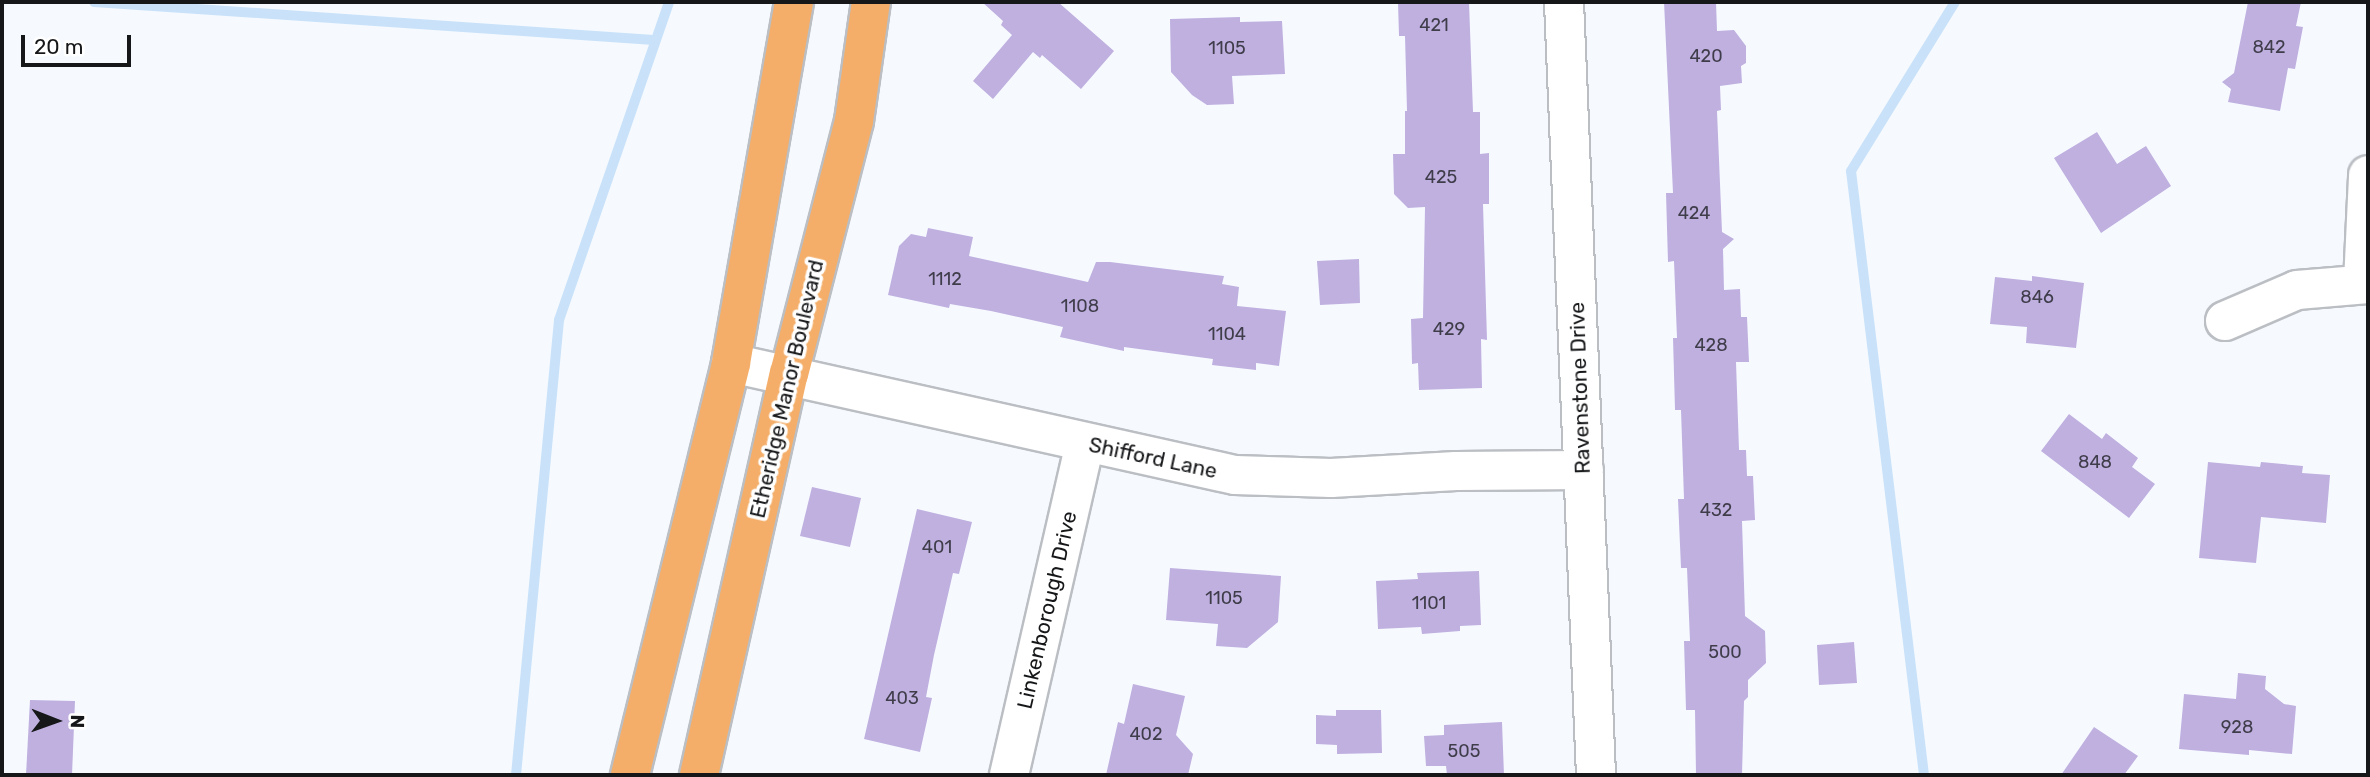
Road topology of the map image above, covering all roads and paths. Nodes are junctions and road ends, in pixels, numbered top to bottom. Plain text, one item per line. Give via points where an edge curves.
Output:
1 (794, 2) edge
2 (871, 2) edge
3 (1564, 2) edge
4 (2368, 175) edge
5 (2366, 284) edge
6 (2225, 321) dead end
7 (731, 363) junction
8 (789, 374) junction
9 (1085, 444) junction
10 (1584, 470) junction
11 (630, 775) edge
12 (699, 775) edge
13 (1009, 775) edge
14 (1596, 775) edge

1 - 7 main road
2 - 8 main road, Etheridge Manor Boulevard via 854,121
3 - 10 street, Ravenstone Drive
4 - 5 street
5 - 6 street via 2297,290
7 - 8 street, Shifford Lane
7 - 11 main road
8 - 9 street, Shifford Lane
8 - 12 main road, Etheridge Manor Boulevard
9 - 10 street, Shifford Lane via 1235,475 1331,478
9 - 13 street, Linkenborough Drive
10 - 14 street, Ravenstone Drive

